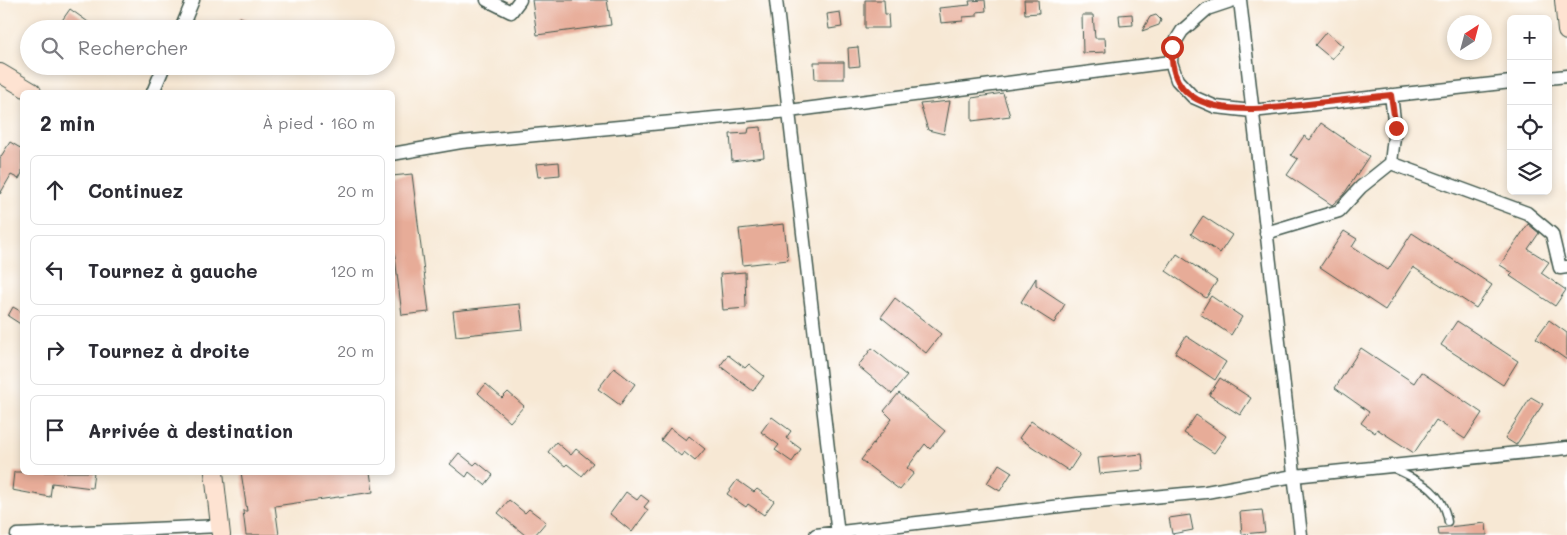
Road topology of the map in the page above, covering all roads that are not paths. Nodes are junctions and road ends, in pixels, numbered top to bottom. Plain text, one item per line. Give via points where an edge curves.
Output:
1 (193, 0) edge
2 (487, 0) edge
3 (520, 0) edge
4 (776, 0) edge
5 (1234, 0) edge
6 (1240, 0) edge
7 (1564, 0) edge
8 (185, 20) edge
9 (1567, 31) edge
10 (1171, 62) junction
11 (0, 73) edge
12 (160, 75) edge
13 (1567, 76) edge
14 (1552, 78) edge
15 (1507, 82) edge
16 (29, 90) edge
17 (154, 90) edge
18 (1391, 95) junction
19 (789, 111) junction
20 (1252, 111) junction
21 (395, 153) edge
22 (1391, 163) junction
23 (1266, 233) junction
24 (1567, 267) edge
25 (1567, 448) edge
26 (1390, 468) junction
27 (214, 475) edge
28 (1294, 476) junction
29 (1448, 522) dead end
30 (220, 531) edge
31 (838, 534) edge
32 (17, 535) edge
33 (816, 535) edge
34 (1301, 535) edge

1 - 8 street
2 - 3 street via 511,12
4 - 19 street
5 - 10 street via 1207,9 1182,31 1172,47
6 - 20 street
7 - 9 street
10 - 19 street
10 - 20 street via 1177,80 1193,97 1216,107
11 - 16 street
12 - 17 street
13 - 14 street
15 - 18 street
18 - 20 street
18 - 22 street via 1396,128
19 - 21 street via 461,142
19 - 31 street
20 - 23 street
22 - 23 street via 1361,187 1339,211
22 - 24 street via 1528,213 1552,234 1560,268
23 - 28 street
25 - 26 street
26 - 28 street
26 - 29 lane via 1430,487 1446,509
27 - 30 street
28 - 31 street via 1206,492 1077,504
28 - 34 street
30 - 32 street
31 - 33 street

